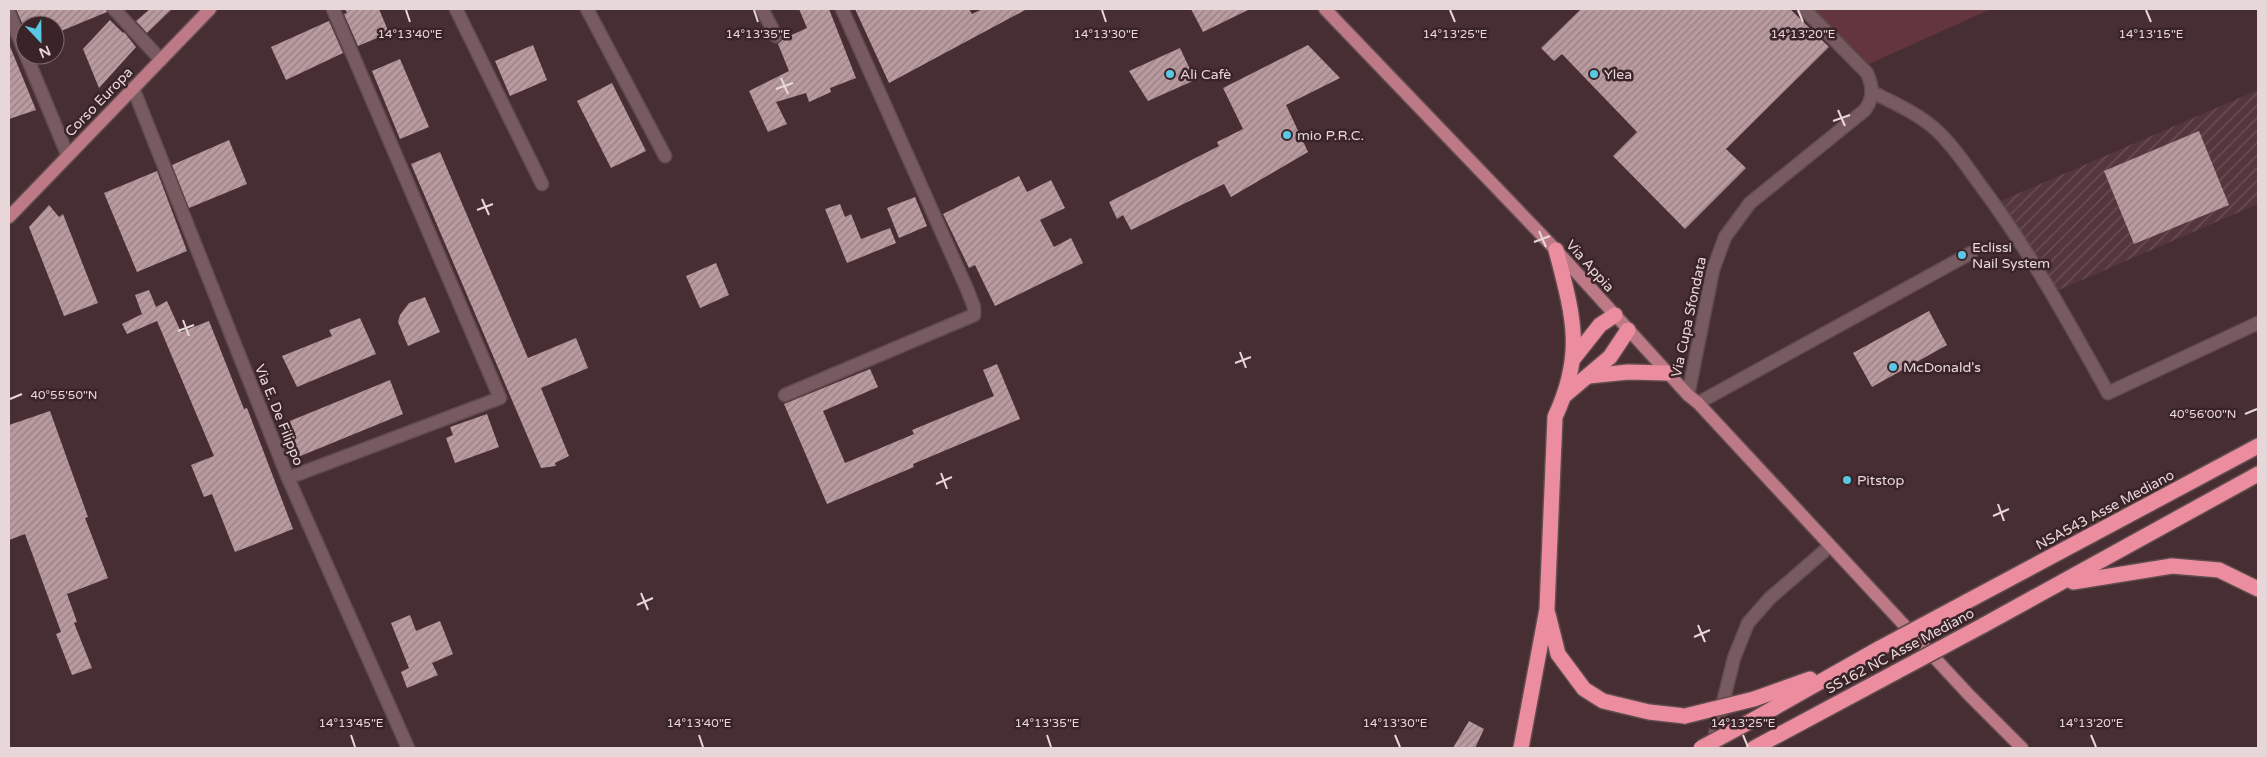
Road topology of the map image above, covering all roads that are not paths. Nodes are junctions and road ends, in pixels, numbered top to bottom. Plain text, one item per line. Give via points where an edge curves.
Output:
1 (114, 9) edge
2 (210, 9) edge
3 (333, 9) edge
4 (456, 9) edge
5 (587, 9) edge
6 (762, 9) edge
7 (842, 9) edge
8 (1325, 9) edge
9 (1804, 9) edge
10 (9, 13) edge
11 (15, 27) edge
12 (776, 36) dead end
13 (161, 60) junction
14 (31, 65) edge
15 (133, 88) junction
16 (1872, 92) junction
17 (68, 156) junction
18 (665, 156) dead end
19 (542, 184) dead end
20 (9, 217) edge
21 (1556, 250) junction
22 (1971, 253) dead end
23 (1615, 315) junction
24 (2258, 323) edge
25 (1628, 330) junction
26 (1573, 359) junction
27 (1667, 373) junction
28 (1589, 376) junction
29 (785, 395) dead end
30 (1566, 395) junction
31 (1693, 399) junction
32 (2258, 446) edge
33 (2258, 474) edge
34 (288, 478) junction
35 (1830, 546) junction
36 (2062, 584) junction
37 (2258, 589) edge
38 (1966, 602) joint
39 (1547, 609) junction
40 (1840, 669) junction
41 (408, 748) edge
42 (1521, 748) edge
43 (1702, 748) edge
44 (1712, 748) edge
45 (1754, 748) edge
46 (2022, 748) edge

1 - 13 street
2 - 13 main road, Corso Europa
3 - 34 street via 500,398
4 - 19 street
5 - 18 street
6 - 12 street
7 - 29 street via 963,280 974,315
8 - 21 main road, Via Appia
9 - 16 street via 1867,73
10 - 11 street
13 - 15 main road, Corso Europa
14 - 17 street
15 - 17 main road, Corso Europa
15 - 34 street, Via E. De Filippo
16 - 24 street via 1916,114 1951,145 1994,202 2055,297 2108,393
16 - 31 street, Via Cupa Sfondata via 1865,110 1750,203 1725,237 1713,270
17 - 20 main road, Corso Europa
21 - 23 main road, Via Appia
21 - 26 highway via 1574,327
22 - 31 street
23 - 25 main road, Via Appia
23 - 26 highway via 1600,325
25 - 27 main road, Via Appia
25 - 28 highway via 1610,357
26 - 30 highway
27 - 28 highway
27 - 31 main road, Via Appia
28 - 30 highway
30 - 39 highway via 1555,417
31 - 35 main road, Via Appia
32 - 38 highway, NSA543 Asse Mediano
33 - 36 highway
34 - 41 street, Via E. De Filippo
35 - 44 street via 1770,598 1748,623 1734,658
35 - 46 main road, Via Appia
36 - 37 highway via 2172,566 2219,570
36 - 45 highway, SS162 NC Asse Mediano, bridge
38 - 40 highway, SS162 NC Asse Mediano, bridge
39 - 40 highway, bridge via 1558,654 1584,689 1603,701 1649,712 1685,716 1754,699
39 - 42 highway
40 - 43 highway, SS162 NC Asse Mediano, bridge

